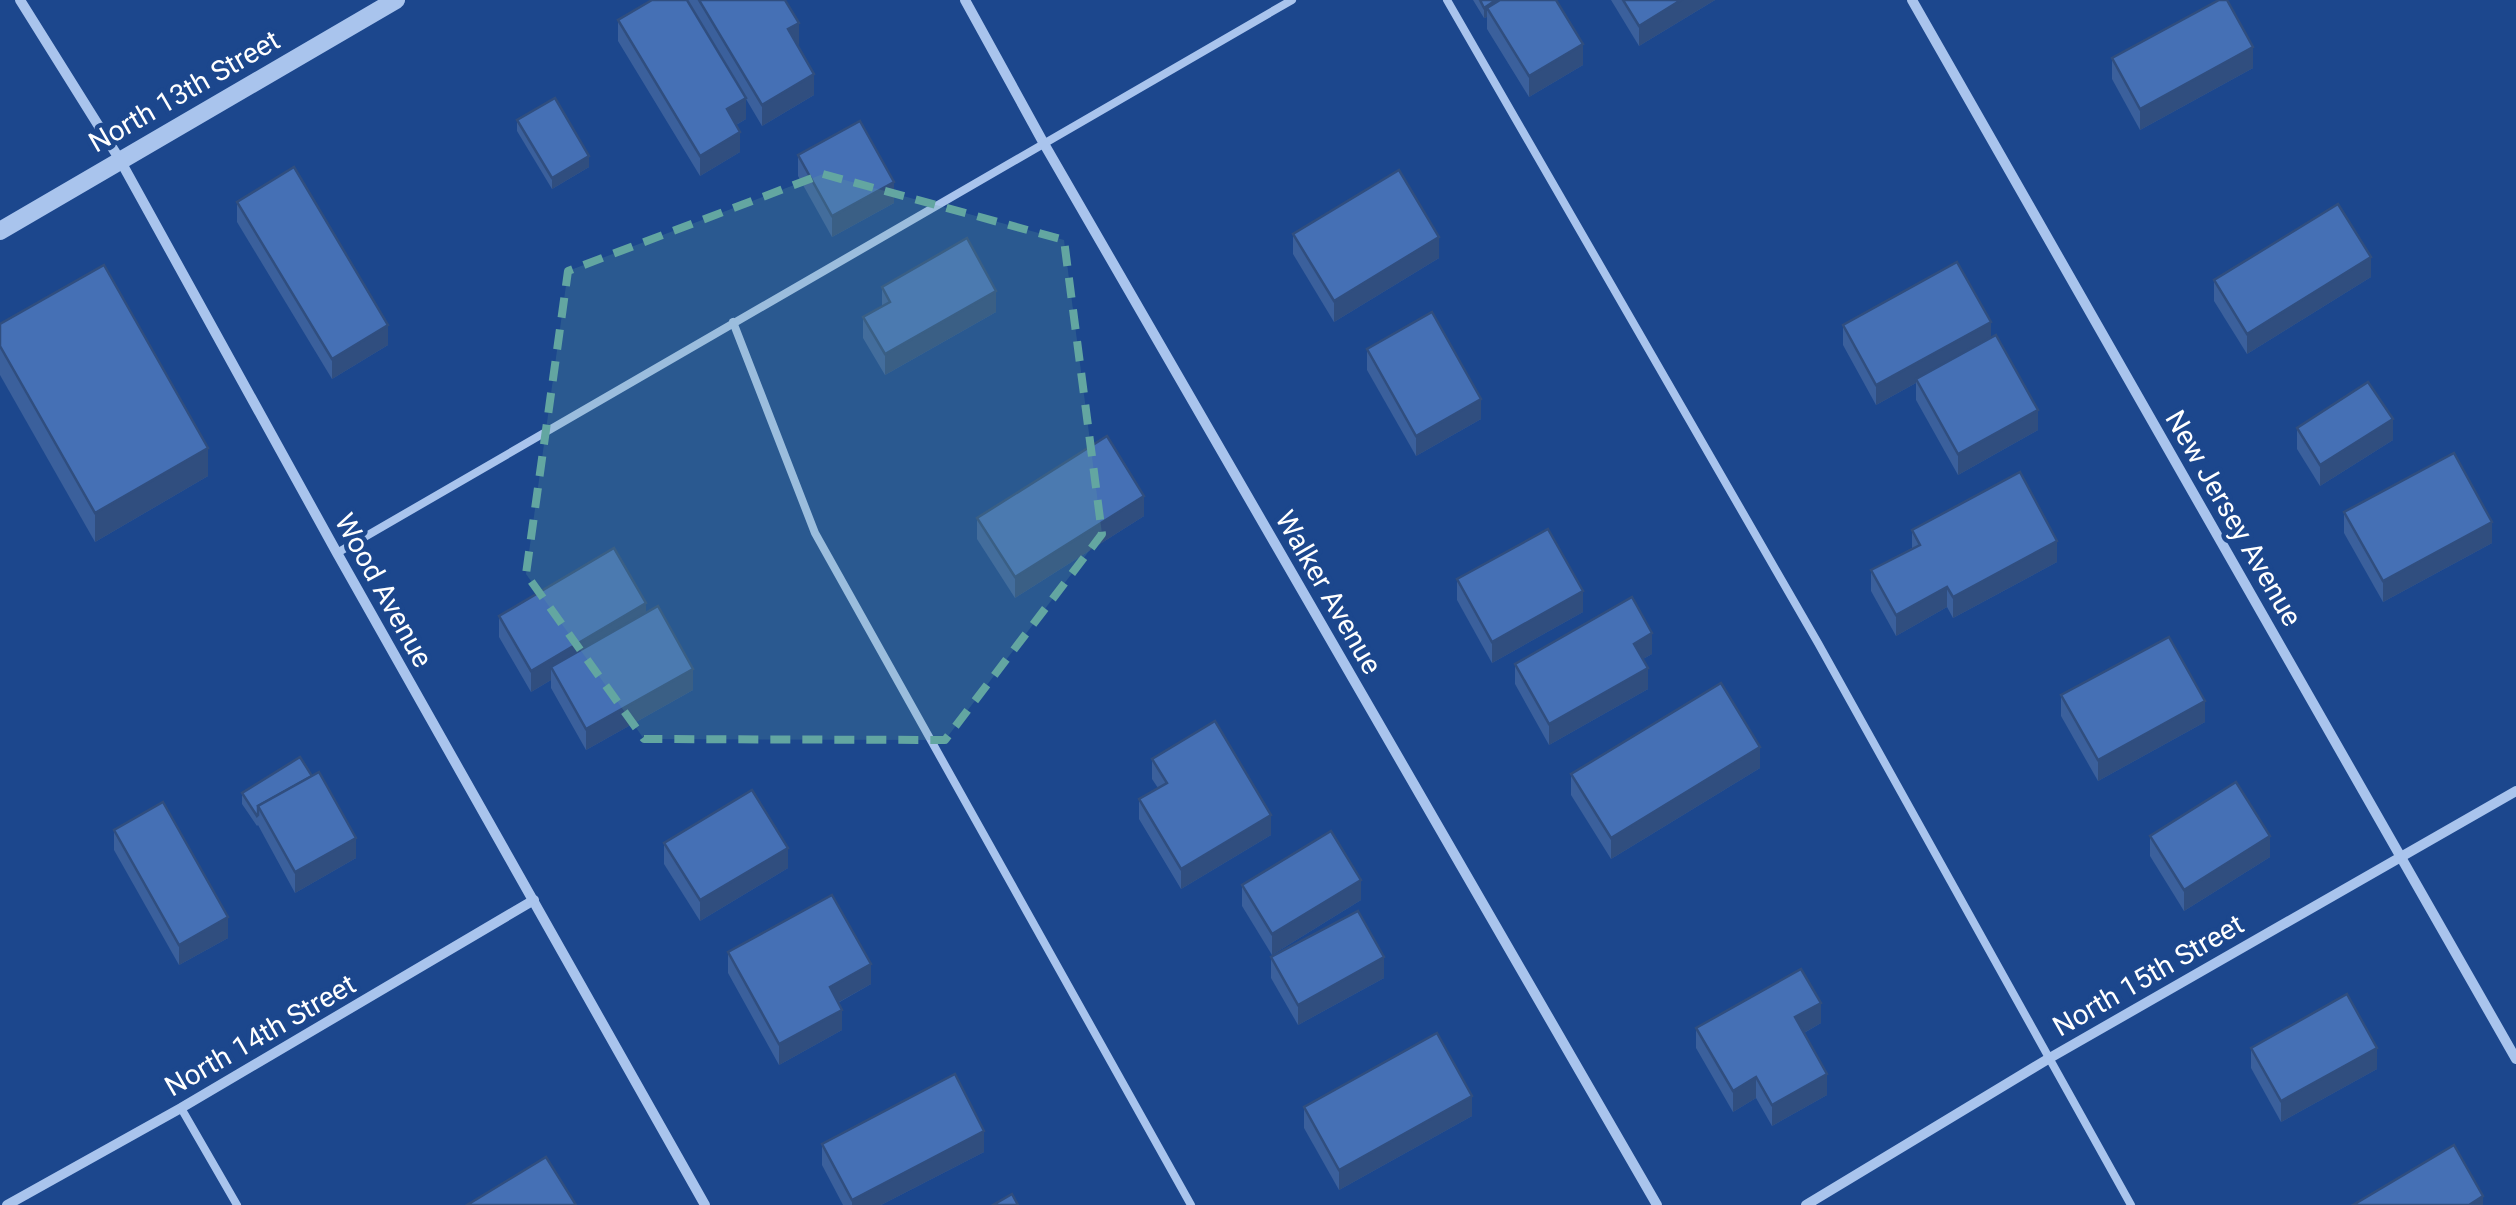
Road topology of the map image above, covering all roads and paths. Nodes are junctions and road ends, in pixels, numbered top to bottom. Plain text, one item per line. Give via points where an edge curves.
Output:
1 (20, 0) edge
2 (396, 0) edge
3 (965, 0) edge
4 (1292, 0) edge
5 (1447, 0) edge
6 (1912, 0) edge
7 (1043, 142) junction
8 (120, 160) junction
9 (0, 230) edge
10 (732, 322) junction
11 (337, 553) junction
12 (2516, 791) edge
13 (2401, 856) junction
14 (534, 900) junction
15 (2048, 1059) junction
16 (2516, 1059) edge
17 (181, 1108) junction
18 (6, 1205) edge
19 (237, 1205) edge
20 (705, 1205) edge
21 (1191, 1205) edge
22 (1657, 1205) edge
23 (1806, 1205) edge
24 (2131, 1205) edge

1 - 8 street, Wood Avenue
2 - 8 street, North 13th Street
3 - 7 street, Walker Avenue
4 - 7 lane
5 - 15 lane via 1818,642
6 - 13 street, New Jersey Avenue
7 - 10 lane
7 - 22 street, Walker Avenue
8 - 9 street, North 13th Street
8 - 11 street, Wood Avenue
10 - 11 lane
10 - 21 lane via 815,533
11 - 14 street, Wood Avenue
12 - 13 street, North 15th Street
13 - 15 street, North 15th Street
13 - 16 street, New Jersey Avenue
14 - 17 street, North 14th Street
14 - 20 street, Wood Avenue
15 - 23 street, North 15th Street
15 - 24 lane
17 - 18 street, North 14th Street
17 - 19 lane

